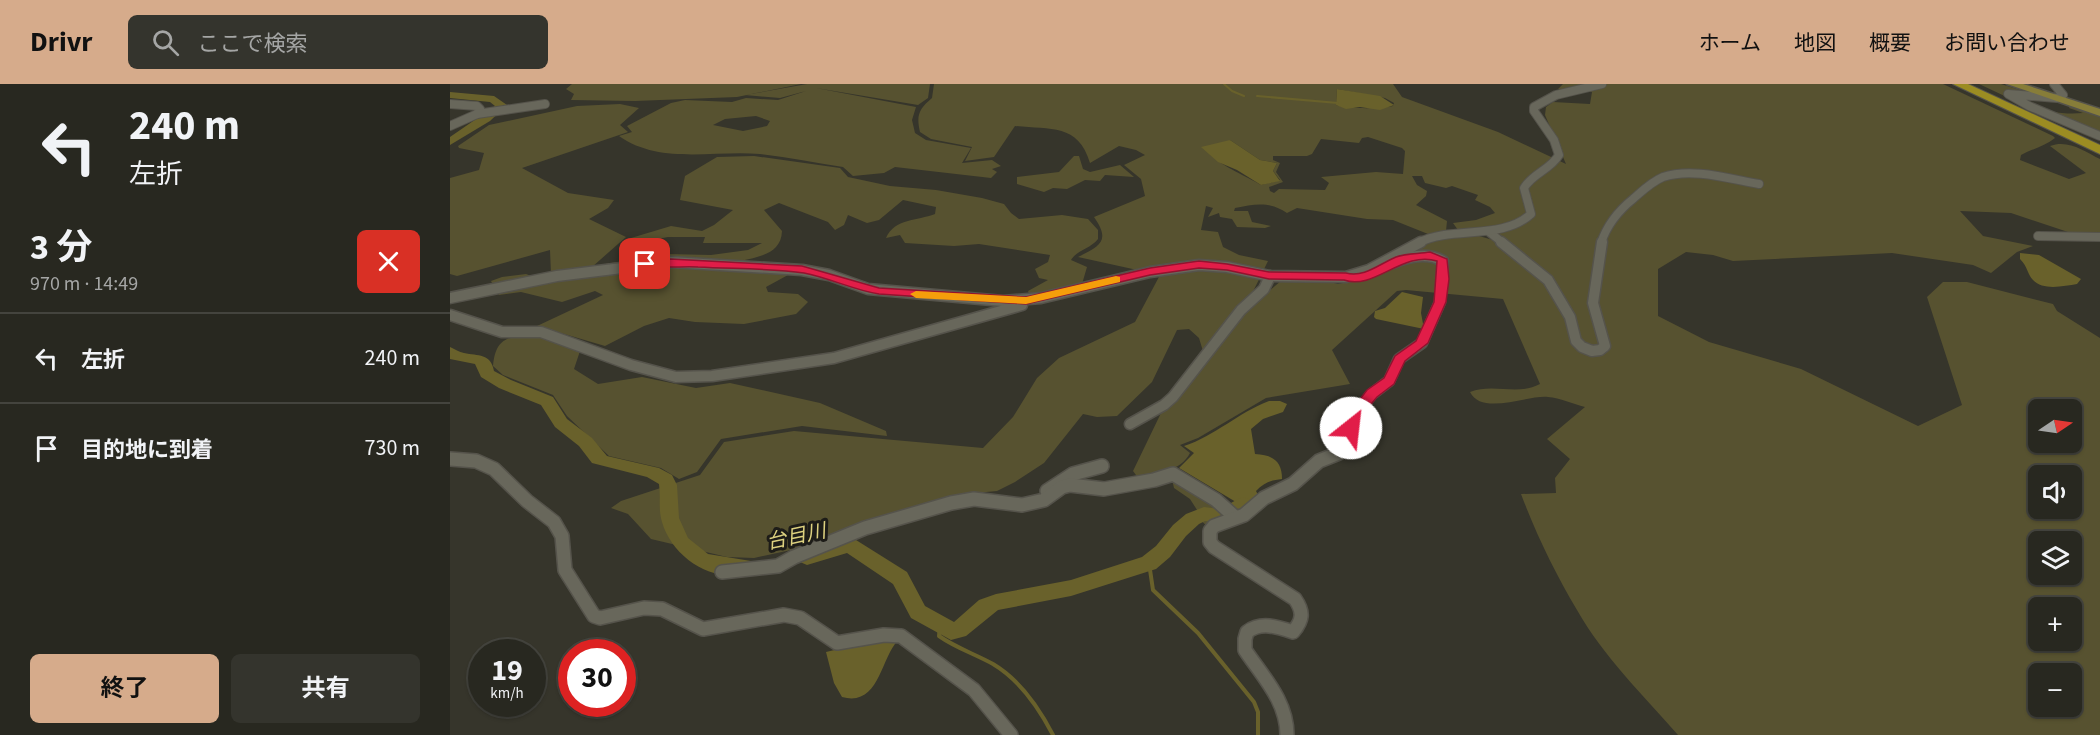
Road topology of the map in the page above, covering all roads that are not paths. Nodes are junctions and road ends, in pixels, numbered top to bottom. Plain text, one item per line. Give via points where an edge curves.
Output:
1 (1602, 84) edge
2 (1959, 84) edge
3 (1972, 84) edge
4 (2012, 84) edge
5 (2042, 84) edge
6 (2054, 84) edge
7 (2059, 95) junction
8 (450, 104) edge
9 (545, 104) dead end
10 (2100, 113) edge
11 (477, 114) junction
12 (450, 126) edge
13 (2100, 136) edge
14 (2100, 145) edge
15 (2100, 150) edge
16 (1759, 184) dead end
17 (1488, 231) junction
18 (2038, 236) dead end
19 (2100, 237) edge
20 (1269, 276) junction
21 (1346, 277) junction
22 (450, 298) edge
23 (1026, 301) junction
24 (450, 315) edge
25 (1130, 424) dead end
26 (450, 459) edge
27 (1102, 466) dead end
28 (1008, 504) junction
29 (1235, 517) junction
30 (722, 572) dead end
31 (1011, 735) edge
32 (1287, 735) edge

1 - 17 street via 1541,100 1534,107 1559,155 1551,167 1524,188 1531,209 1529,217 1515,225
2 - 15 highway
3 - 14 highway
4 - 7 main road
5 - 7 street
6 - 7 street
7 - 10 main road
7 - 13 street via 2008,94
8 - 11 street via 477,106
9 - 11 street
11 - 12 street
16 - 17 street via 1668,176 1645,188 1615,216 1607,227 1597,267 1593,304 1605,339 1605,346 1599,351 1582,347 1576,341 1570,317 1548,280
17 - 21 street via 1432,236 1369,270
18 - 19 street
20 - 21 street
20 - 23 street via 1199,265 1150,272
20 - 25 street via 1264,290 1241,310 1173,397
21 - 29 street via 1363,277 1409,257 1430,256 1443,261 1440,302 1422,343 1399,359 1389,381 1372,394 1353,422 1351,428 1363,444 1319,461 1293,484
22 - 23 street via 557,276 670,262 802,270 879,291
23 - 24 street via 834,358 712,376 676,377 541,332 502,332
26 - 31 street via 484,462 510,481 528,502 544,511 560,530 563,565 594,616 660,609 703,629 784,615 800,618 837,643 901,636 974,690
27 - 28 street via 1077,470 1036,499
28 - 29 street via 1036,503 1070,485 1104,489 1173,474
28 - 30 street via 974,499 938,506 865,528 789,560
29 - 32 street via 1214,526 1210,542 1295,598 1303,613 1302,622 1293,632 1261,625 1250,631 1244,644 1286,713

